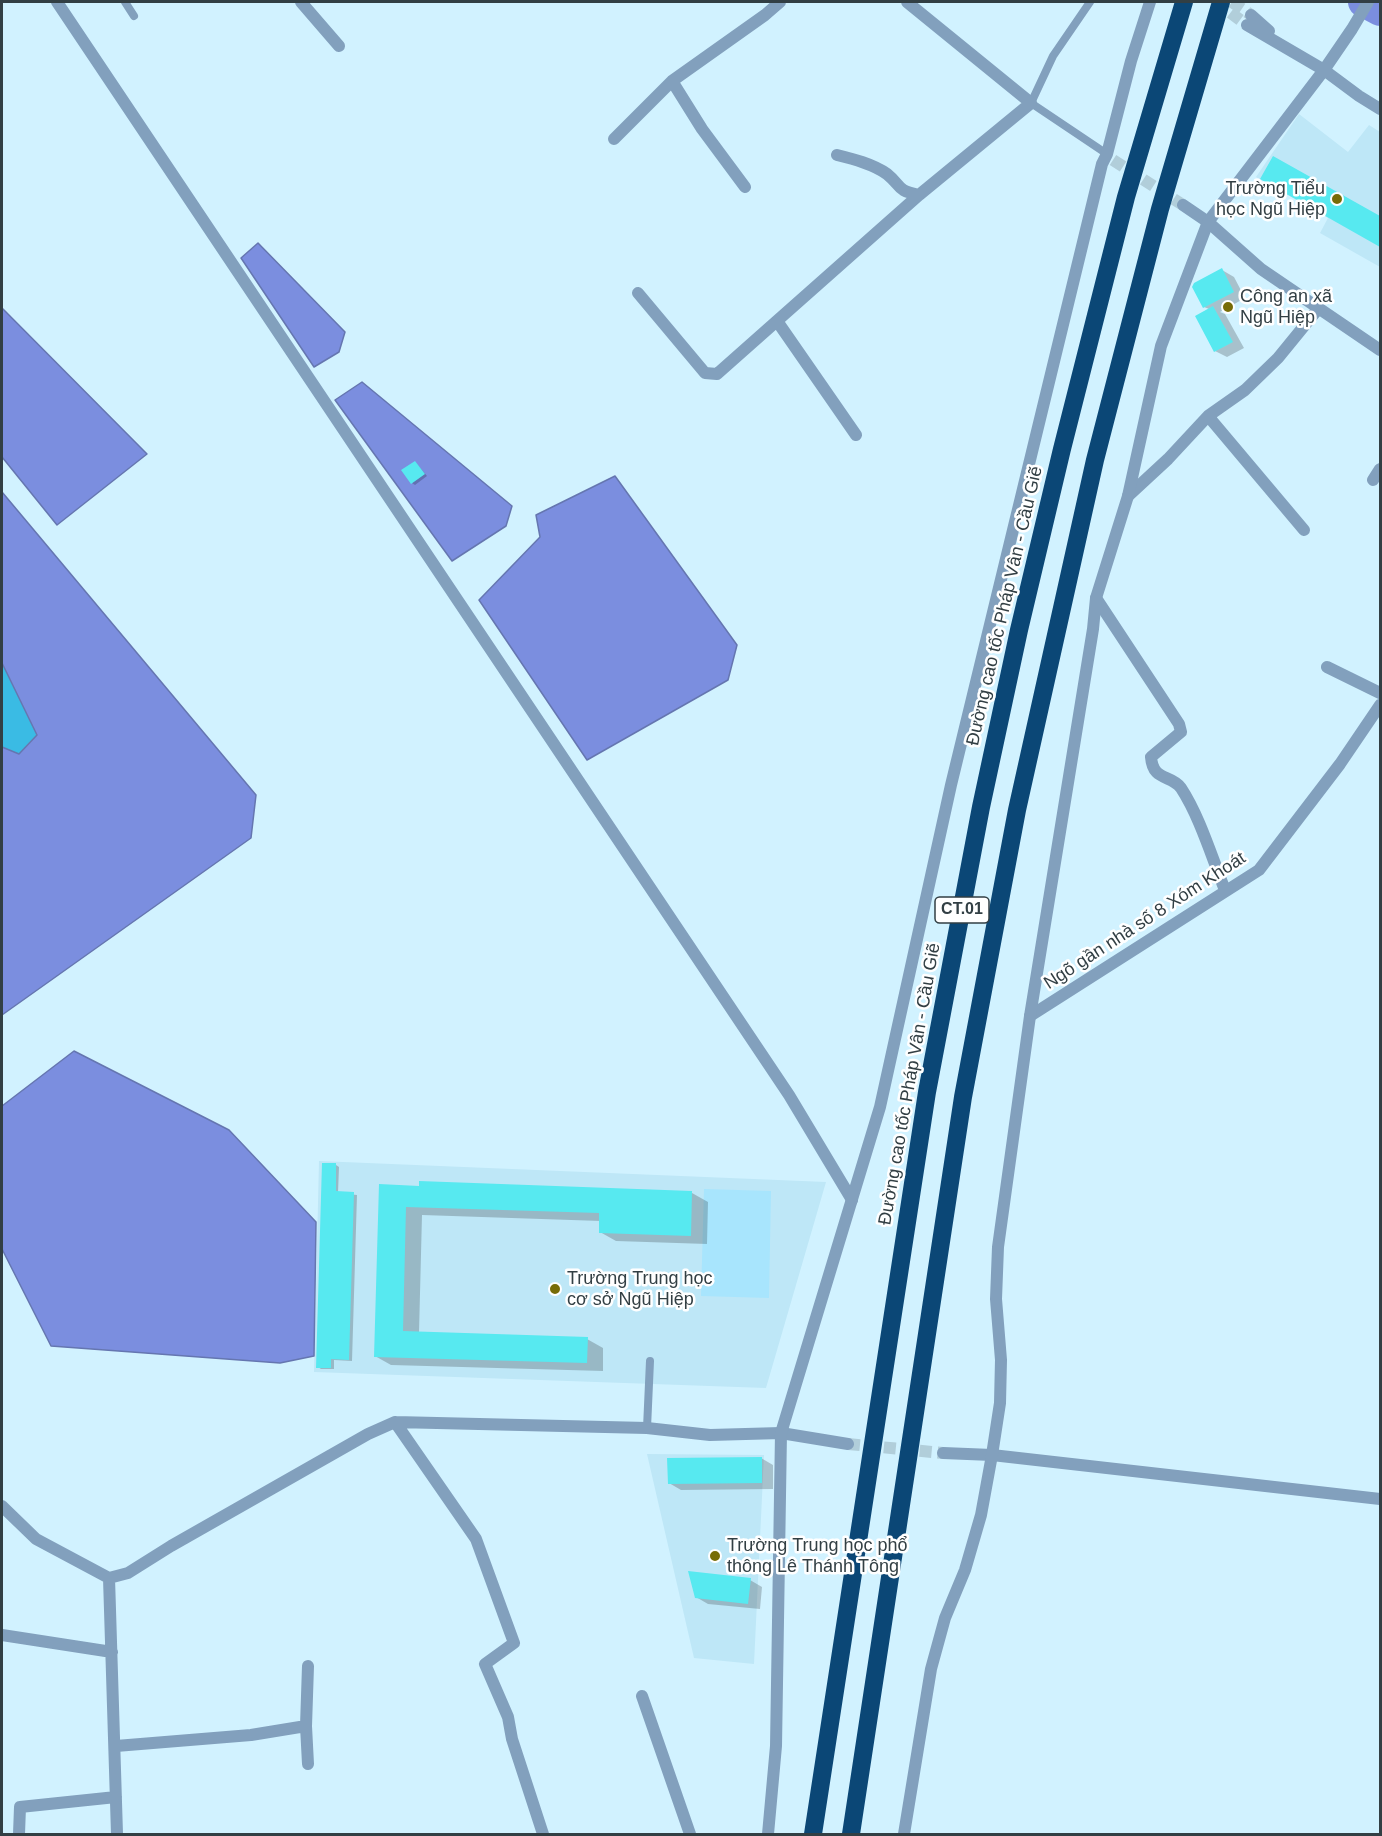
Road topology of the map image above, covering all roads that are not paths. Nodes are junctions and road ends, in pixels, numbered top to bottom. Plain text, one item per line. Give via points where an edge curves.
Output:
1 (57, 2) edge
2 (125, 2) edge
3 (301, 2) edge
4 (780, 2) edge
5 (907, 2) edge
6 (1090, 2) edge
7 (1150, 2) edge
8 (1184, 2) edge
9 (1221, 2) edge
10 (1368, 2) edge
11 (134, 16) dead end
12 (1249, 20) tunnel mouth
13 (339, 46) dead end
14 (1324, 70) junction
15 (672, 81) junction
16 (1031, 103) junction
17 (1380, 109) edge
18 (614, 139) dead end
19 (837, 155) dead end
20 (1110, 157) junction
21 (745, 187) dead end
22 (919, 195) junction
23 (1183, 205) tunnel mouth
24 (1208, 222) junction
25 (638, 293) dead end
26 (1318, 309) junction
27 (777, 321) junction
28 (1380, 350) edge
29 (1208, 416) junction
30 (856, 435) dead end
31 (1128, 496) junction
32 (1304, 530) dead end
33 (1096, 598) junction
34 (1327, 667) dead end
35 (1380, 693) edge
36 (1380, 705) edge
37 (1225, 890) junction
38 (1030, 1016) junction
39 (852, 1200) junction
40 (650, 1361) dead end
41 (395, 1422) junction
42 (647, 1428) junction
43 (781, 1433) junction
44 (848, 1444) tunnel mouth
45 (943, 1453) tunnel mouth
46 (992, 1455) junction
47 (1380, 1499) edge
48 (2, 1506) edge
49 (109, 1578) junction
50 (2, 1635) edge
51 (112, 1652) junction
52 (308, 1666) dead end
53 (642, 1696) dead end
54 (306, 1726) junction
55 (116, 1746) junction
56 (308, 1764) dead end
57 (116, 1797) junction
58 (19, 1834) edge
59 (117, 1834) edge
60 (543, 1834) edge
61 (690, 1834) edge
62 (768, 1834) edge
63 (813, 1834) edge
64 (851, 1834) edge
65 (904, 1834) edge

1 - 39 street via 784,1087
2 - 11 lane
3 - 13 street
4 - 15 street
5 - 16 street
6 - 16 lane via 1053,56
7 - 20 street via 1131,61
8 - 63 highway, Đường cao tốc Pháp Vân - Cầu Giẽ / CT.01 via 1126,197 1062,449 981,807 927,1092
9 - 64 highway, CT.01 via 1160,209 1095,460 1017,810 963,1097
10 - 14 street
12 - 14 street
14 - 17 street
14 - 24 street
15 - 18 street
15 - 21 street
16 - 20 lane
16 - 22 street
19 - 22 street via 887,174 903,192
20 - 39 street via 1102,164 951,785 880,1107
22 - 27 street
23 - 24 street
24 - 26 street via 1261,269
24 - 31 street via 1161,346
25 - 27 street via 705,373 717,374
26 - 28 street
26 - 29 street via 1278,358 1245,390
27 - 30 street
29 - 31 street
29 - 32 street
31 - 33 street
33 - 37 street via 1179,724 1181,732 1151,757 1152,765 1158,775 1180,786
33 - 38 street
34 - 35 street
36 - 37 street, Ngõ gần nhà số 8 Xóm Khoát via 1259,870
37 - 38 street, Ngõ gần nhà số 8 Xóm Khoát
38 - 46 street via 998,1247 1000,1403
39 - 43 street
40 - 42 lane
41 - 42 street
41 - 49 street via 128,1573
41 - 60 street via 476,1539 514,1643 485,1664 508,1717
42 - 43 street via 710,1435
43 - 44 street
43 - 62 street via 776,1746
45 - 46 street
46 - 47 street
46 - 65 street via 981,1515 931,1669
48 - 49 street via 36,1539
49 - 51 street
50 - 51 street
51 - 55 street
52 - 54 street
53 - 61 street
54 - 55 street via 251,1735
54 - 56 street
55 - 57 street
57 - 58 street via 20,1807
57 - 59 street

